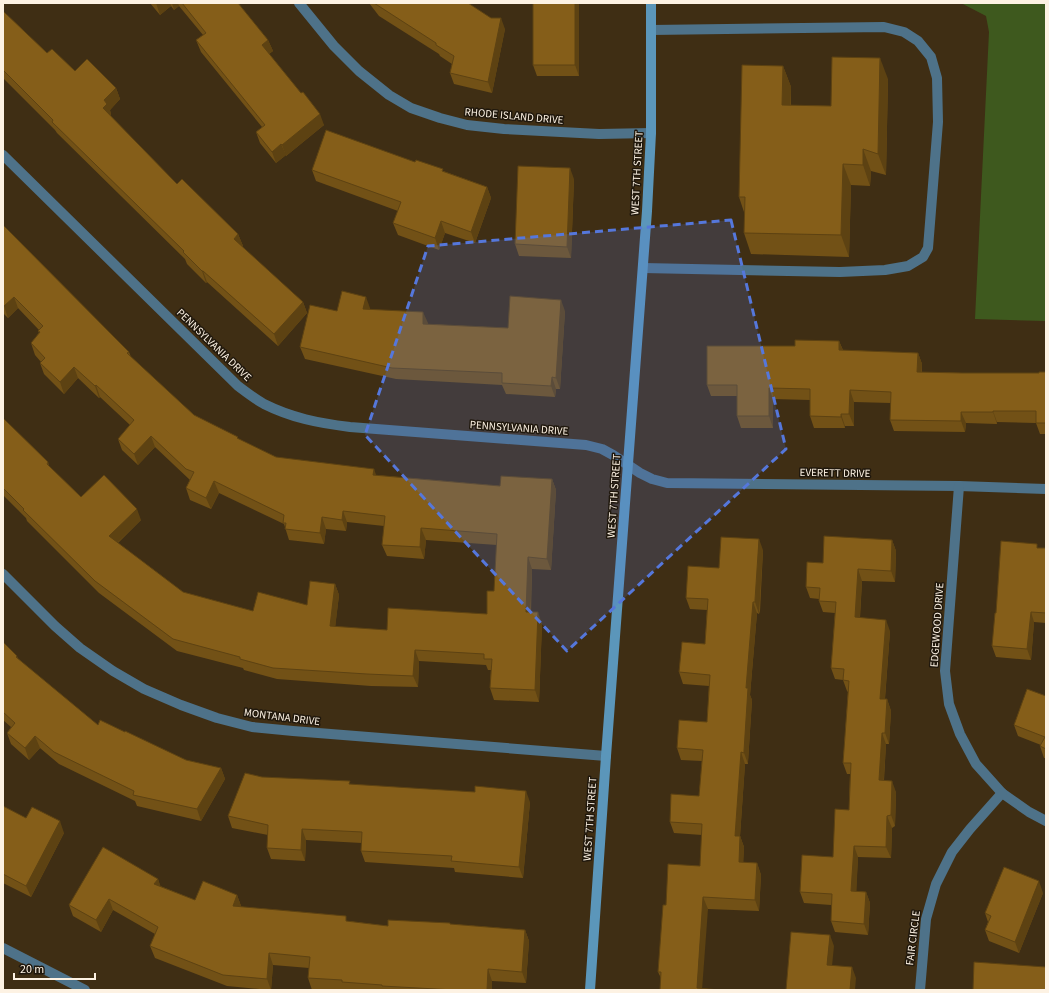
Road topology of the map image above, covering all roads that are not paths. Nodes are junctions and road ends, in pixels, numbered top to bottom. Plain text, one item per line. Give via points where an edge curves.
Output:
1 (299, 3) edge
2 (651, 3) edge
3 (651, 30) junction
4 (651, 133) junction
5 (3, 155) edge
6 (643, 268) junction
7 (628, 465) junction
8 (959, 486) junction
9 (1046, 489) edge
10 (3, 574) edge
11 (606, 756) junction
12 (1002, 793) junction
13 (1046, 821) edge
14 (3, 948) edge
15 (85, 990) edge
16 (590, 990) edge
17 (920, 990) edge

1 - 4 street, RHODE ISLAND DRIVE via 334,46 359,71 389,95 418,111 467,125 496,128 599,134
2 - 3 main road, WEST 7TH STREET
3 - 4 main road, WEST 7TH STREET
3 - 6 street via 884,27 904,32 918,40 931,57 937,78 938,122 928,248 923,257 908,266 886,270 840,272
4 - 6 main road, WEST 7TH STREET
5 - 7 street, PENNSYLVANIA DRIVE via 238,386 262,403 289,415 350,427 586,445 602,448
6 - 7 main road, WEST 7TH STREET
7 - 8 street, EVERETT DRIVE via 652,479 667,483
7 - 11 main road, WEST 7TH STREET
8 - 9 street, EVERETT DRIVE
8 - 12 street, EDGEWOOD DRIVE via 945,671 949,704 960,734 976,764
10 - 11 street, MONTANA DRIVE via 55,626 80,648 113,671 144,689 217,718 252,727
11 - 16 main road, WEST 7TH STREET
12 - 13 street, EDGEWOOD DRIVE via 1028,812
12 - 17 street, FAIR CIRCLE via 952,852 936,884 926,919
14 - 15 street

